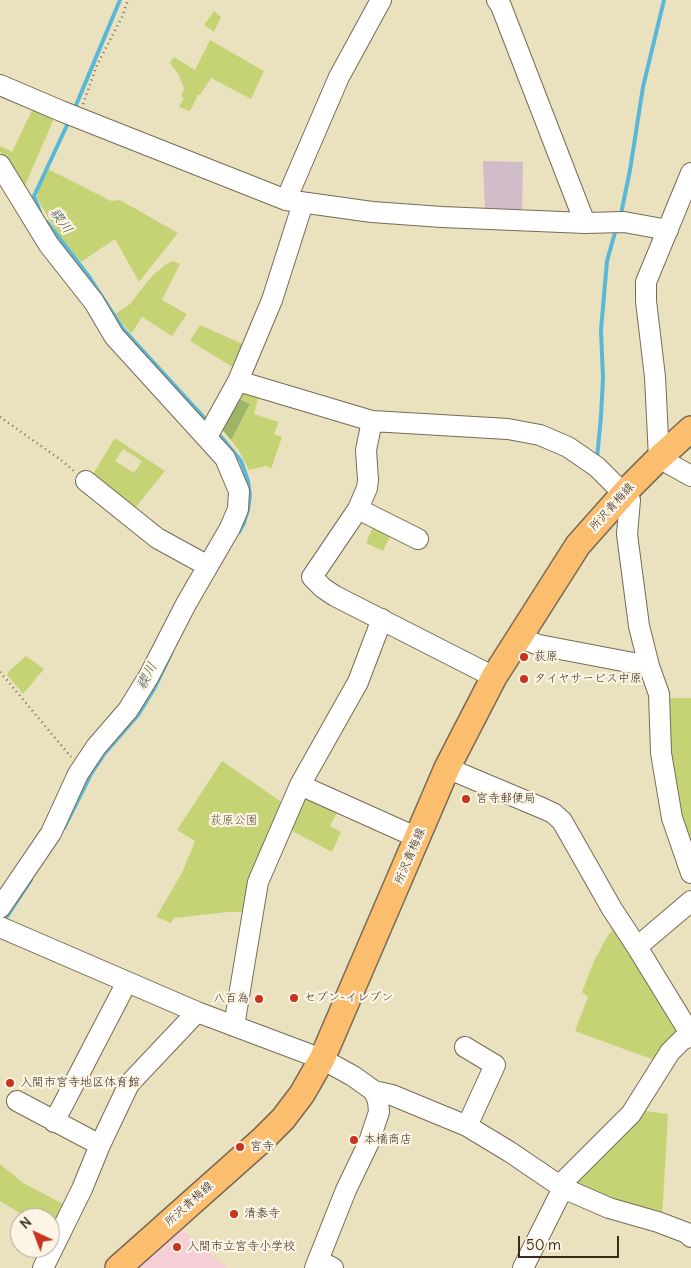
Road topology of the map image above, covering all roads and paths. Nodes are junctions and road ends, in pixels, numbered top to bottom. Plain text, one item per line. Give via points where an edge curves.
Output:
1 (128, 0) edge
2 (381, 0) edge
3 (497, 0) edge
4 (0, 85) edge
5 (72, 115) junction
6 (0, 165) edge
7 (691, 174) edge
8 (294, 202) junction
9 (585, 223) junction
10 (668, 230) junction
11 (238, 381) junction
12 (0, 417) edge
13 (372, 421) junction
14 (691, 429) edge
15 (207, 437) junction
16 (659, 458) junction
17 (691, 476) edge
18 (86, 481) joint
19 (628, 489) junction
20 (358, 508) junction
21 (418, 539) dead end
22 (208, 566) junction
23 (382, 619) junction
24 (518, 637) junction
25 (648, 666) junction
26 (0, 672) edge
27 (494, 677) junction
28 (448, 768) junction
29 (78, 774) junction
30 (300, 785) junction
31 (418, 838) junction
32 (691, 873) edge
33 (691, 901) edge
34 (0, 908) edge
35 (0, 926) edge
36 (637, 947) junction
37 (128, 982) junction
38 (197, 1012) junction
39 (234, 1026) junction
40 (691, 1036) edge
41 (464, 1047) dead end
42 (322, 1059) junction
43 (374, 1091) junction
44 (17, 1101) dead end
45 (54, 1122) junction
46 (467, 1126) junction
47 (100, 1145) junction
48 (561, 1187) junction
49 (691, 1237) edge
50 (322, 1265) edge
51 (43, 1268) edge
52 (118, 1268) edge
53 (523, 1268) edge

1 - 5 path
2 - 8 street via 339,77
3 - 9 street
4 - 5 street
5 - 8 street
6 - 15 street via 49,245 94,302 114,336
7 - 10 street
8 - 9 street via 442,218
8 - 11 street via 272,300
9 - 10 street via 624,222
10 - 16 street via 646,282
11 - 13 street
11 - 15 street
12 - 18 path
13 - 19 street via 508,429 540,435 568,447
13 - 20 street via 366,450 367,488
14 - 16 main road, 所沢青梅線
15 - 22 street via 225,458 239,491 238,509
16 - 17 street
16 - 19 main road, 所沢青梅線
18 - 22 street via 157,538
19 - 24 main road, 所沢青梅線 via 578,545
19 - 25 street via 631,502 627,534 629,555
20 - 21 street
20 - 23 street via 312,577 335,596
22 - 29 street via 128,710
23 - 27 street
23 - 30 street via 358,682
24 - 25 street via 539,645
24 - 27 main road, 所沢青梅線
25 - 32 street via 659,694 661,753 672,818
26 - 29 path via 74,761
27 - 28 main road, 所沢青梅線
28 - 31 main road, 所沢青梅線
28 - 36 street via 558,817
29 - 34 street via 51,833
30 - 31 street
30 - 39 street via 258,882
31 - 42 main road, 所沢青梅線
33 - 36 street
35 - 37 street
36 - 40 street
37 - 38 street
37 - 45 street
38 - 39 street
38 - 47 street via 129,1084
39 - 42 street
40 - 48 street via 670,1052 632,1114
41 - 46 street via 496,1065
42 - 43 street
42 - 52 main road, 所沢青梅線 via 283,1119
43 - 46 street via 392,1095
43 - 50 street via 378,1112 369,1142 346,1190
44 - 45 street
45 - 47 street
46 - 48 street
47 - 51 street
48 - 49 street via 609,1208 688,1233
48 - 53 street

